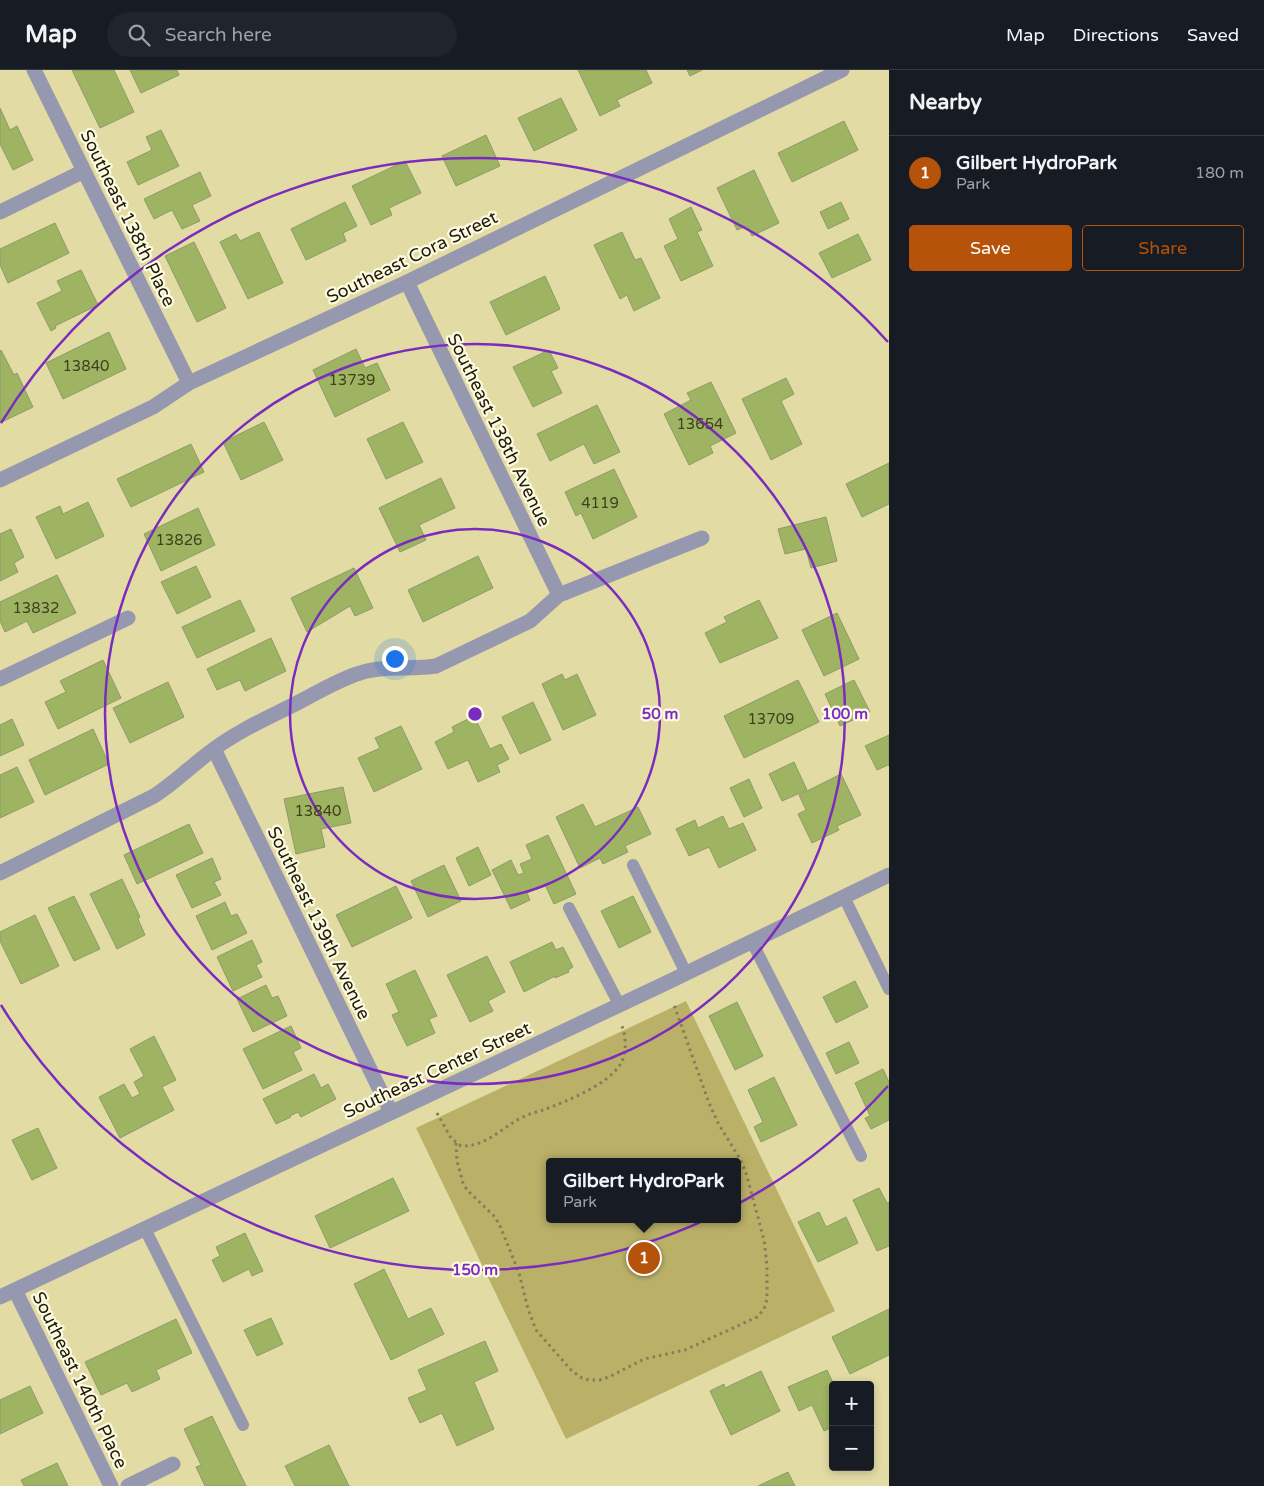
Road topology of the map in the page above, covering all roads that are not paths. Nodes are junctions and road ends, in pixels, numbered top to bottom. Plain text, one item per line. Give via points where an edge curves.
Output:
1 (34, 70) edge
2 (842, 70) edge
3 (84, 171) junction
4 (0, 212) edge
5 (406, 282) junction
6 (189, 383) junction
7 (0, 480) edge
8 (702, 538) dead end
9 (558, 595) junction
10 (128, 618) dead end
11 (0, 679) edge
12 (214, 749) junction
13 (633, 865) dead end
14 (0, 873) edge
15 (889, 875) edge
16 (844, 897) junction
17 (569, 908) dead end
18 (752, 942) junction
19 (686, 973) junction
20 (889, 989) edge
21 (616, 1006) junction
22 (392, 1112) junction
23 (861, 1156) dead end
24 (145, 1229) junction
25 (15, 1290) junction
26 (0, 1297) edge
27 (243, 1425) dead end
28 (173, 1464) dead end
29 (111, 1486) edge
30 (128, 1486) edge

1 - 3 street, Southeast 138th Place
2 - 5 street, Southeast Cora Street
3 - 4 street
3 - 6 street, Southeast 138th Place
5 - 6 street, Southeast Cora Street
5 - 9 street, Southeast 138th Avenue
6 - 7 street, Southeast Cora Street via 153,406
8 - 9 street
9 - 12 street via 530,621 436,666 360,673 246,729
10 - 11 street
12 - 14 street via 154,796
12 - 22 street, Southeast 139th Avenue
13 - 19 lane
15 - 16 street, Southeast Center Street
16 - 18 street, Southeast Center Street
16 - 20 lane
17 - 21 lane
18 - 19 street, Southeast Center Street
18 - 23 lane
19 - 21 street, Southeast Center Street
21 - 22 street, Southeast Center Street
22 - 24 street, Southeast Center Street
24 - 25 street, Southeast Center Street
24 - 27 lane
25 - 26 street, Southeast Center Street
25 - 29 street, Southeast 140th Place
28 - 30 street, Southeast 140th Place

